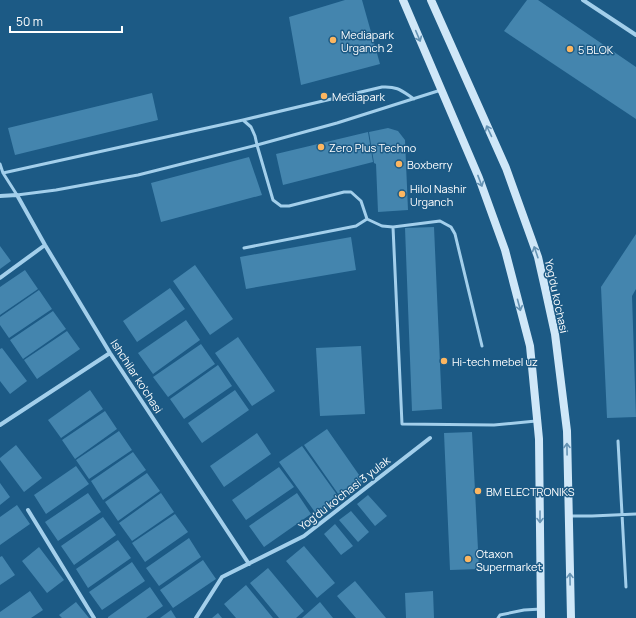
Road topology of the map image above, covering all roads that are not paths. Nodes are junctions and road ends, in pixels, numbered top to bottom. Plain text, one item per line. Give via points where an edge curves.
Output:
1 (402, 0) edge
2 (431, 0) edge
3 (583, 0) edge
4 (636, 34) edge
5 (441, 90) junction
6 (414, 99) junction
7 (243, 120) junction
8 (257, 145) junction
9 (0, 164) edge
10 (3, 173) junction
11 (17, 195) junction
12 (0, 196) edge
13 (367, 219) junction
14 (393, 227) junction
15 (45, 245) junction
16 (244, 248) dead end
17 (0, 278) edge
18 (482, 346) dead end
19 (110, 353) junction
20 (538, 420) junction
21 (0, 425) edge
22 (430, 438) dead end
23 (618, 441) dead end
24 (28, 510) dead end
25 (636, 514) edge
26 (622, 515) junction
27 (569, 516) junction
28 (249, 564) junction
29 (626, 587) dead end
30 (541, 609) junction
31 (94, 618) edge
32 (196, 618) edge
33 (498, 618) edge
34 (541, 618) edge
35 (571, 618) edge

1 -> 5 main road
27 -> 2 main road, Yog'du ko'chasi via 567,431 559,364 538,257 506,168
3 - 4 street
5 - 6 lane
5 -> 20 main road via 479,178 505,250 530,346
6 - 7 lane via 392,86 382,87
6 - 8 lane via 337,124
7 - 8 lane via 251,127
7 - 10 lane
8 - 11 lane via 138,175
8 - 13 lane via 273,200 281,206 351,192 361,202
9 - 10 lane
10 - 11 lane
11 - 12 street
11 - 15 street, Ishchilar ko'chasi
13 - 14 lane via 382,226
13 - 16 lane via 356,226
14 - 18 lane via 440,221 451,227 455,234
14 - 20 lane via 402,424 494,425
15 - 17 street
15 - 19 street, Ishchilar ko'chasi
19 - 21 street
19 - 28 street, Ishchilar ko'chasi
20 -> 30 main road
22 - 28 street, Yog'du ko'chasi 3 yulak via 304,536
23 - 26 lane
24 - 31 street
25 - 26 lane
26 - 27 lane
26 - 29 lane
35 -> 27 main road, Yog'du ko'chasi
28 - 32 street, Yog'du ko'chasi 3 yulak via 222,577
30 - 33 lane via 500,615
30 - 34 main road

